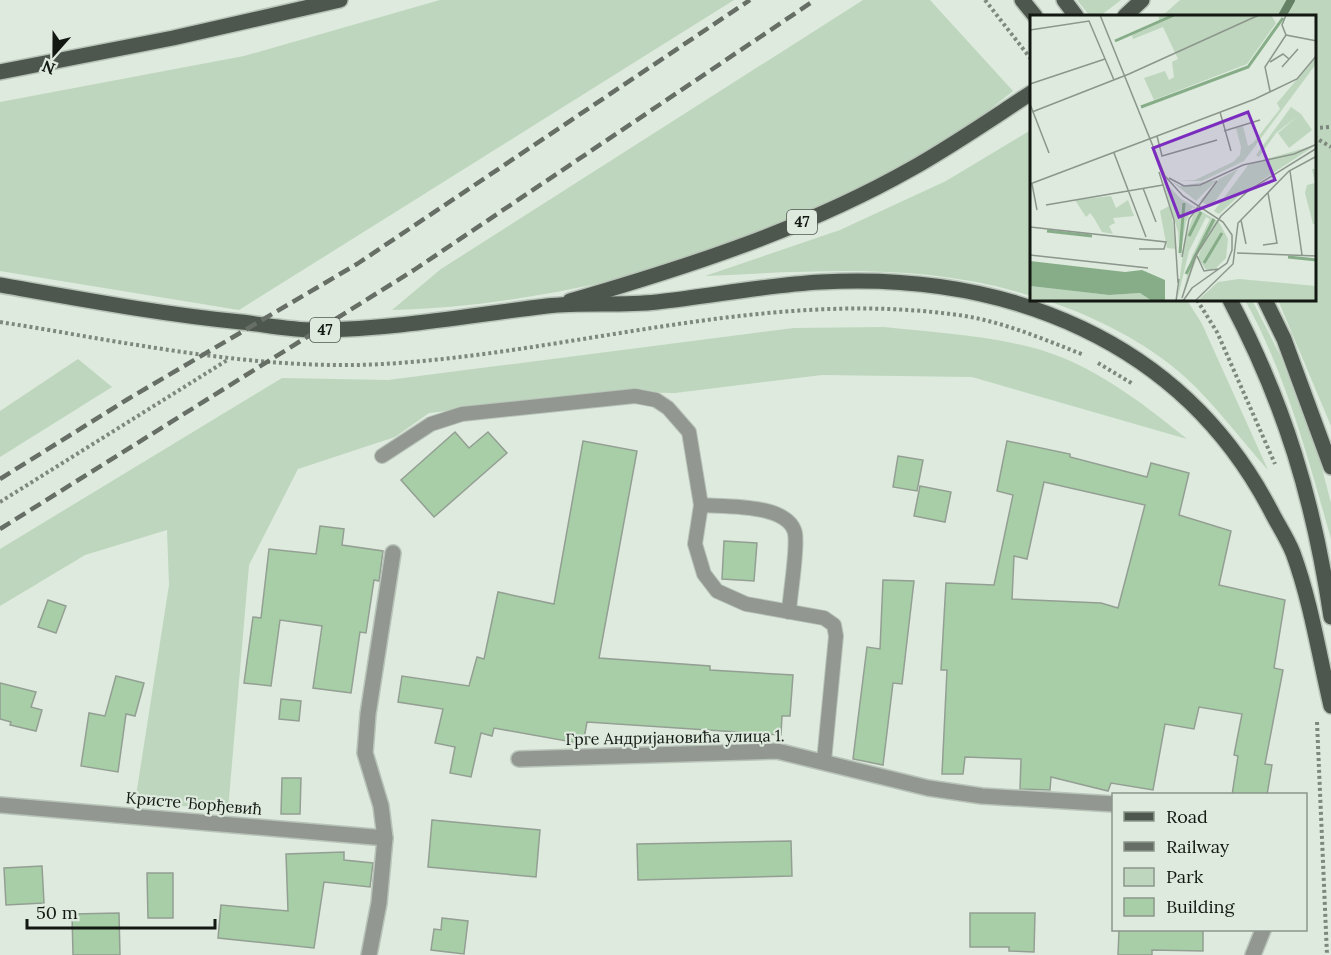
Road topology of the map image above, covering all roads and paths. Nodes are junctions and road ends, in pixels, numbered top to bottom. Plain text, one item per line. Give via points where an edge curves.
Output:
1 (340, 0) edge
2 (985, 0) edge
3 (1022, 0) edge
4 (1064, 0) edge
5 (1142, 0) edge
6 (1034, 15) edge
7 (1075, 15) edge
8 (1126, 15) edge
9 (1030, 58) edge
10 (0, 72) edge
11 (1030, 94) edge
12 (1331, 127) edge
13 (1316, 128) edge
14 (1316, 138) edge
15 (1331, 147) edge
16 (0, 285) edge
17 (1198, 302) edge
18 (1231, 302) edge
19 (1266, 302) edge
20 (553, 306) junction
21 (0, 322) edge
22 (1085, 356) dead end
23 (230, 358) junction
24 (1095, 362) dead end
25 (1135, 386) dead end
26 (382, 456) dead end
27 (1276, 467) dead end
28 (1331, 467) edge
29 (0, 502) edge
30 (701, 506) junction
31 (393, 553) dead end
32 (789, 612) junction
33 (1331, 617) edge
34 (1331, 706) edge
35 (1316, 713) dead end
36 (519, 759) dead end
37 (824, 761) junction
38 (1112, 804) edge
39 (0, 805) edge
40 (385, 838) junction
41 (1263, 931) edge
42 (369, 955) edge
43 (1253, 955) edge
44 (1327, 955) edge

1 - 10 main road via 185,36
2 - 9 path
3 - 6 main road
4 - 7 main road
5 - 8 main road
11 - 20 main road, 47 via 910,170 780,232 658,276
12 - 13 path
14 - 15 path
16 - 20 main road, 47 via 184,316 316,330 412,325
17 - 27 path via 1217,332
18 - 33 main road via 1259,356 1298,456 1323,558
19 - 28 main road via 1284,339
20 - 34 main road via 618,306 754,288 825,282 873,283 985,293 1061,317 1130,353 1174,385 1213,424 1241,460 1292,550
21 - 23 path
22 - 23 path via 1025,332 960,315 884,309 788,311 382,364
23 - 29 path
24 - 25 path
26 - 30 lane via 431,424 462,414 646,397 668,408 689,432
30 - 32 lane via 695,544 697,557 717,591 746,604
30 - 32 lane via 769,510 788,520 795,534
31 - 40 street via 365,753 381,806
32 - 37 lane via 824,618 834,625
35 - 44 path
36 - 37 street, Грге Андријановића улица 1. via 777,751
37 - 38 street, Грге Андријановића улица 1. via 928,788 982,796
39 - 40 street, Кристе Ђорђевић
40 - 42 street
41 - 43 street

